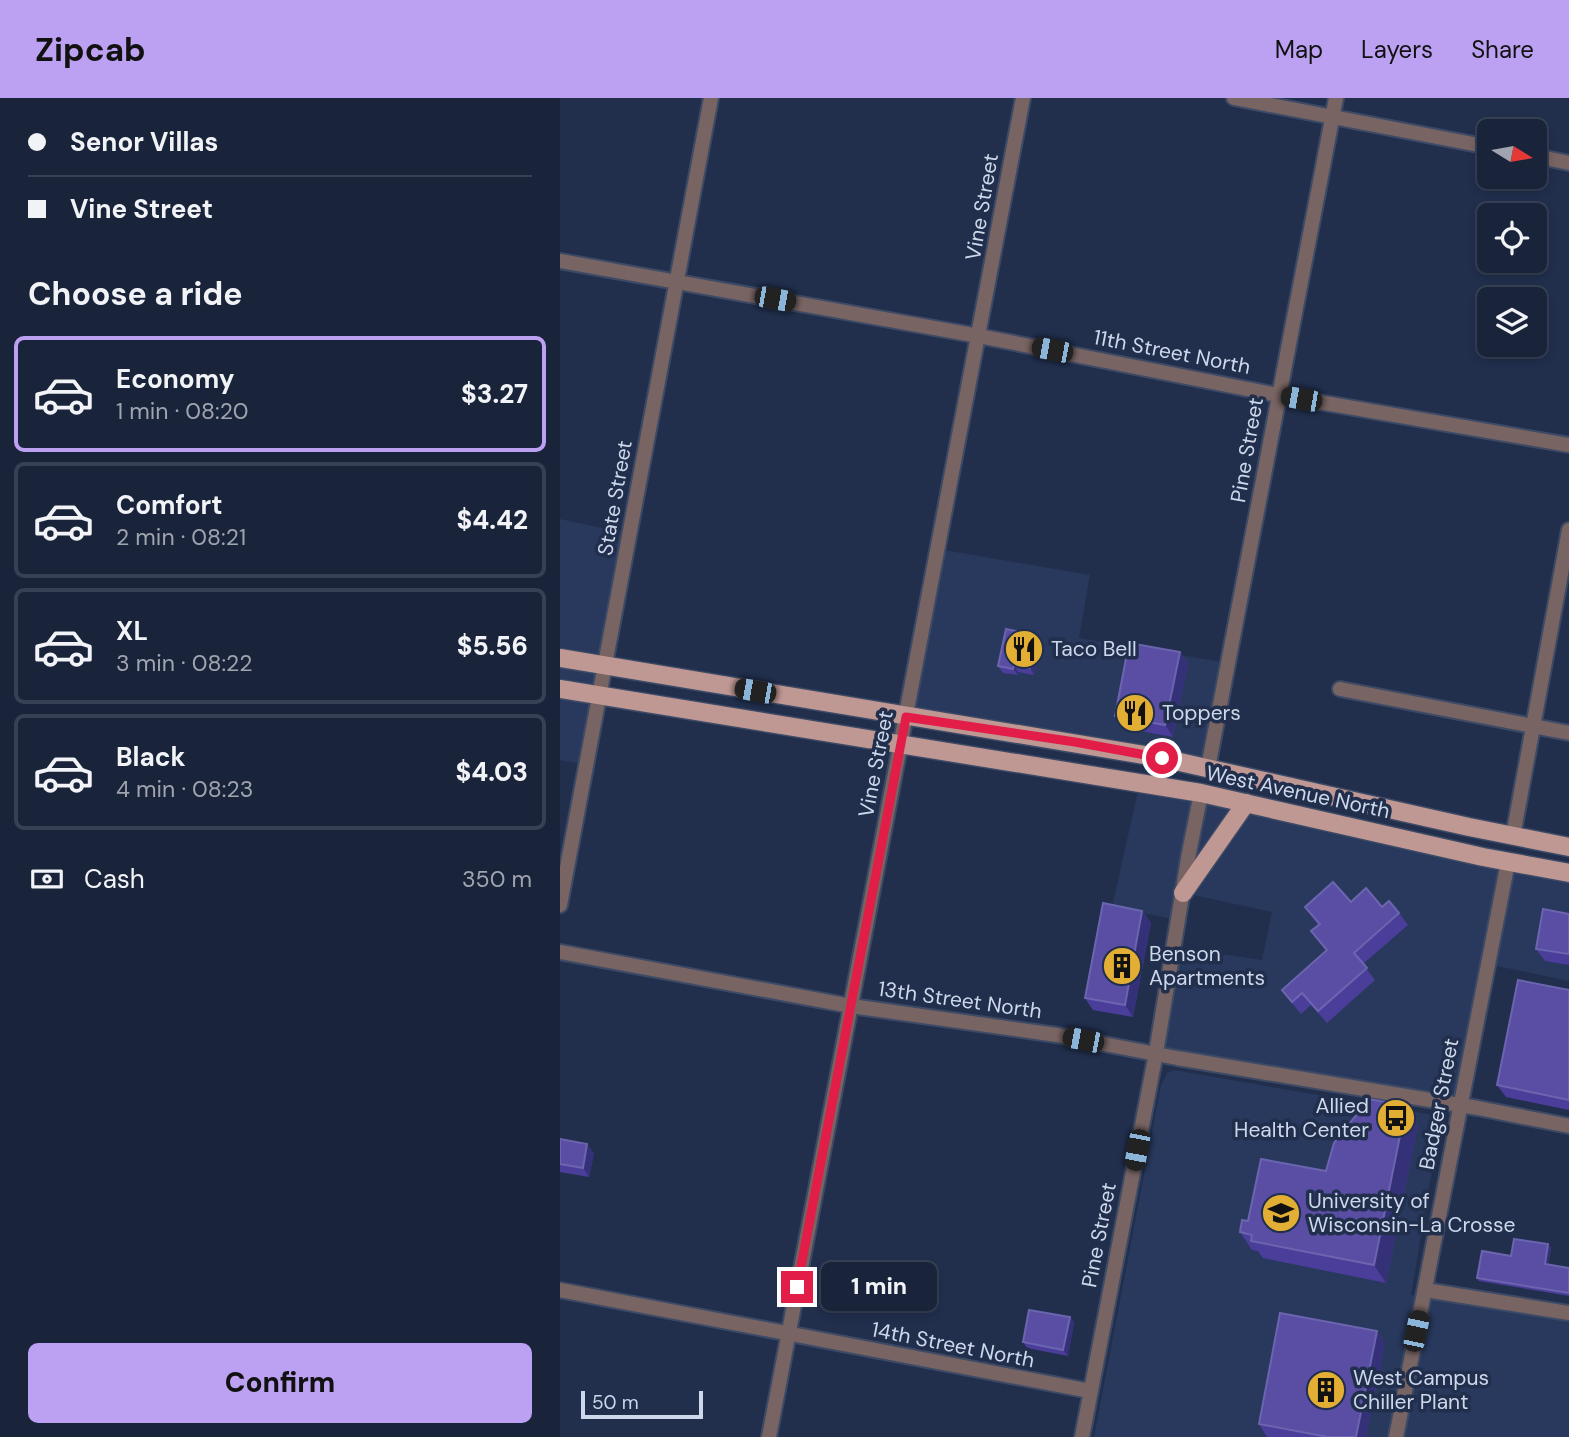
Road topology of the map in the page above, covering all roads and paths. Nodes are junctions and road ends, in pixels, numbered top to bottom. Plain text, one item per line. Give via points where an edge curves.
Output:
1 (711, 98) edge
2 (1023, 98) edge
3 (1234, 98) edge
4 (1336, 98) edge
5 (1332, 116) junction
6 (1477, 145) edge
7 (1547, 158) edge
8 (1569, 163) edge
9 (560, 261) edge
10 (676, 281) junction
11 (979, 336) junction
12 (1278, 395) junction
13 (1569, 445) edge
14 (1569, 530) edge
15 (560, 658) edge
16 (606, 666) junction
17 (560, 689) edge
18 (1339, 689) dead end
19 (601, 695) junction
20 (906, 717) junction
21 (1532, 727) junction
22 (1569, 733) edge
23 (901, 744) junction
24 (1208, 768) junction
25 (1201, 793) junction
26 (1246, 803) junction
27 (1513, 836) junction
28 (1569, 846) edge
29 (1508, 862) junction
30 (1569, 873) edge
31 (1184, 893) junction
32 (560, 905) edge
33 (560, 952) edge
34 (851, 1006) junction
35 (1156, 1053) junction
36 (1460, 1106) junction
37 (1569, 1126) edge
38 (560, 1290) edge
39 (1424, 1290) junction
40 (1569, 1313) edge
41 (788, 1335) junction
42 (1090, 1391) junction
43 (769, 1437) edge
44 (1082, 1437) edge
45 (1396, 1437) edge

1 - 10 street, State Street
2 - 11 street, Vine Street
3 - 5 street
4 - 5 street, Pine Street
5 - 6 street
5 - 12 street, Pine Street
7 - 8 street
9 - 10 street, 11th Street North
10 - 11 street, 11th Street North
10 - 16 street, State Street
11 - 12 street, 11th Street North
11 - 20 street, Vine Street
12 - 13 street, 11th Street North
12 - 24 street, Pine Street
14 - 21 street
15 - 16 main road, West Avenue North
16 - 19 street, State Street
16 - 20 main road, West Avenue North
17 - 19 main road, West Avenue North
18 - 21 street
19 - 23 main road, West Avenue North
19 - 32 street, State Street
20 - 23 street, Vine Street
20 - 24 main road, West Avenue North
21 - 22 street
21 - 27 street
23 - 25 main road, West Avenue North
23 - 34 street, Vine Street
24 - 27 main road, West Avenue North
25 - 26 main road, West Avenue North
25 - 31 street, Pine Street
26 - 29 main road, West Avenue North
26 - 31 main road
27 - 28 main road, West Avenue North
29 - 30 main road, West Avenue North
29 - 36 street, Badger Street
31 - 35 street, Pine Street
33 - 34 street, 13th Street North
34 - 35 street, 13th Street North
34 - 41 street, Vine Street
35 - 36 street, 13th Street North
35 - 42 street, Pine Street
36 - 37 street
36 - 39 street, Badger Street
38 - 41 street, 14th Street North
39 - 40 street
39 - 45 street, Badger Street
41 - 42 street, 14th Street North
41 - 43 street, Vine Street
42 - 44 street, Pine Street

